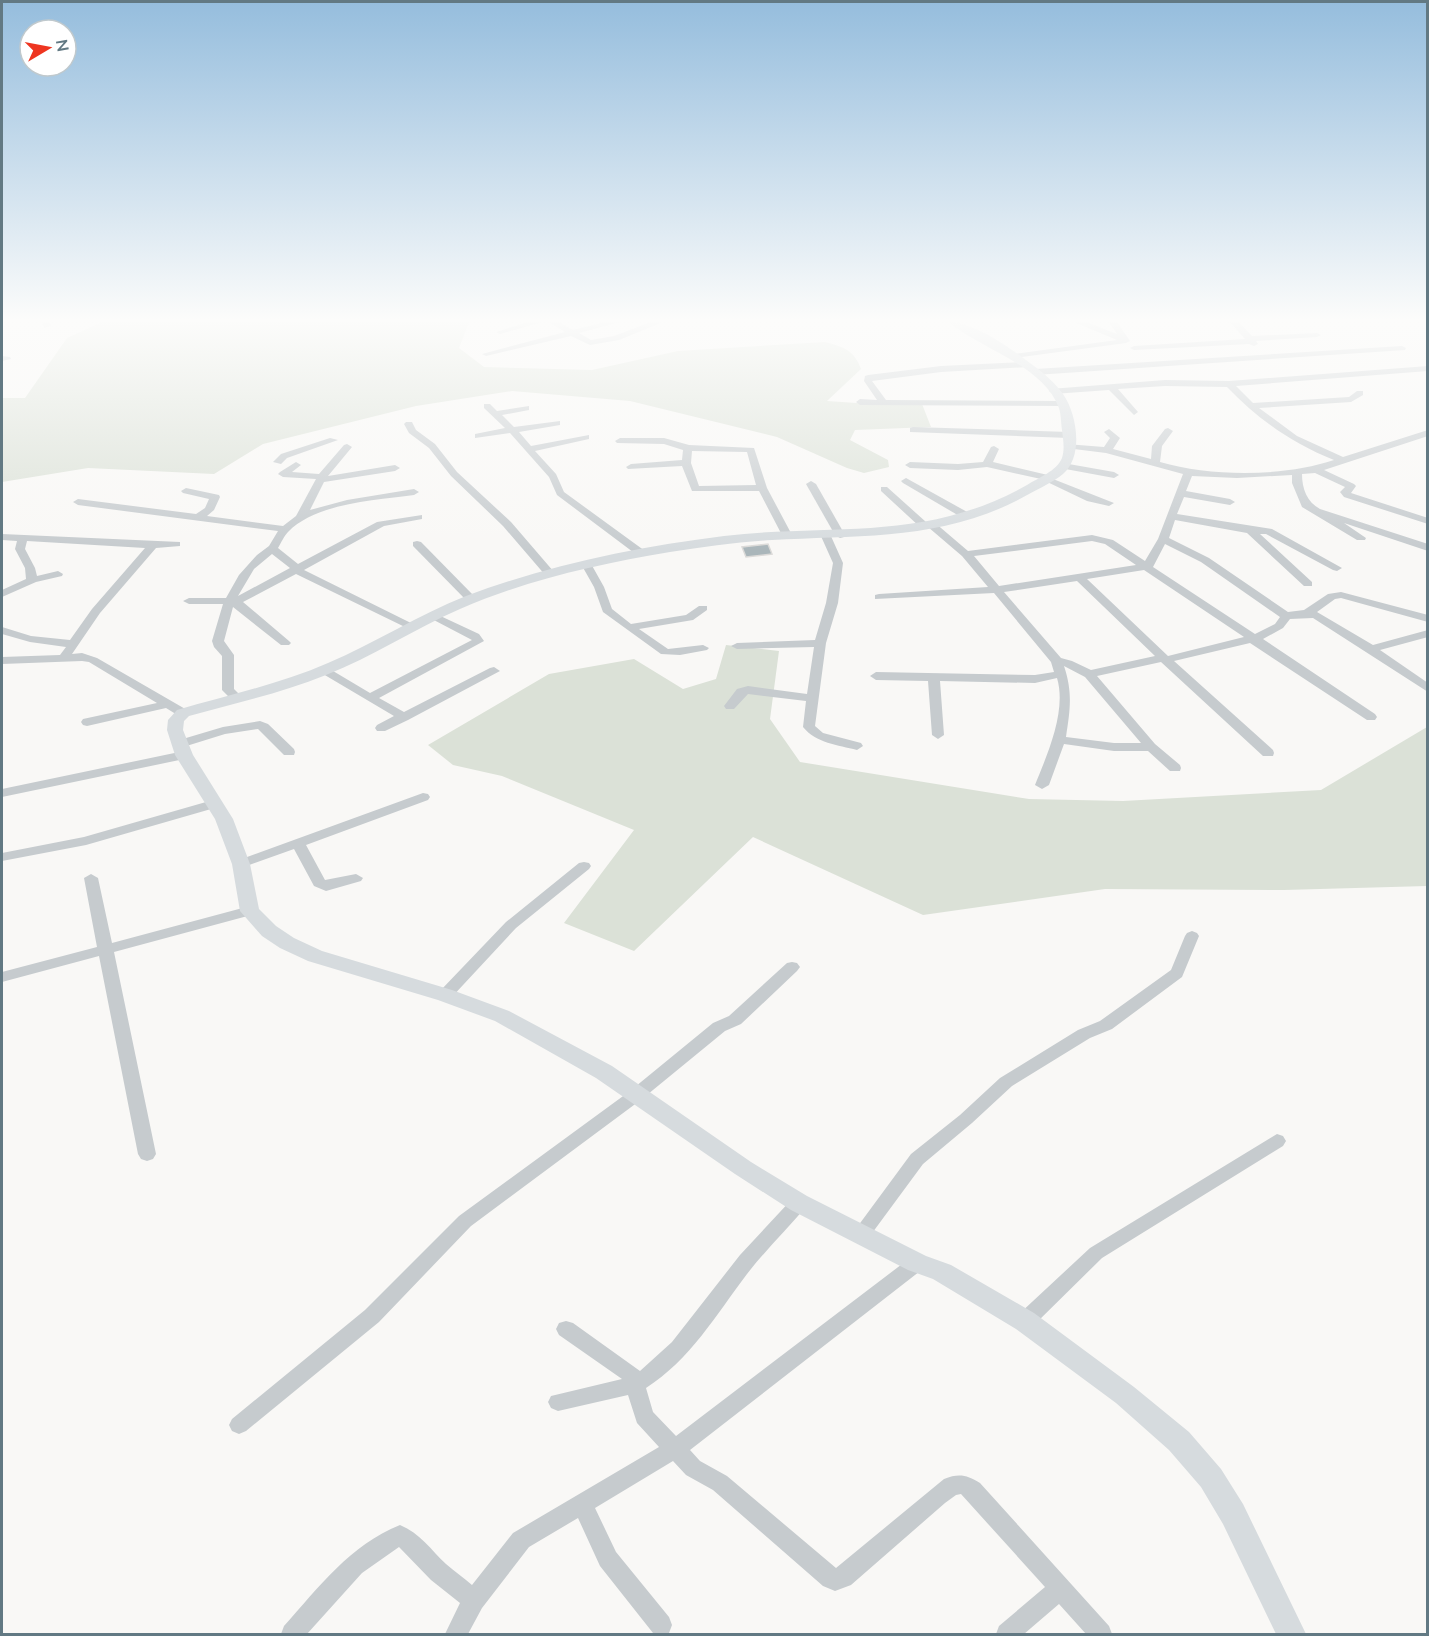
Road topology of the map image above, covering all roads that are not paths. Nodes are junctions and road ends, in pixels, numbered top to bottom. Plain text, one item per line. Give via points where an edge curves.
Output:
1 (880, 398) edge
2 (1011, 398) edge
3 (1058, 398) edge
4 (1120, 398) edge
5 (1243, 398) edge
6 (1352, 398) edge
7 (860, 402) dead end
8 (883, 402) junction
9 (487, 406) dead end
10 (1250, 406) junction
11 (526, 408) dead end
12 (1134, 412) dead end
13 (496, 414) junction
14 (557, 423) dead end
15 (409, 424) dead end
16 (512, 430) junction
17 (913, 430) dead end
18 (1168, 431) dead end
19 (1109, 432) dead end
20 (1428, 433) edge
21 (478, 436) dead end
22 (586, 437) dead end
23 (333, 440) dead end
24 (1069, 440) junction
25 (620, 441) dead end
26 (347, 447) dead end
27 (688, 448) junction
28 (530, 449) junction
29 (994, 449) dead end
30 (1107, 450) junction
31 (1344, 460) junction
32 (686, 463) junction
33 (987, 464) junction
34 (910, 465) dead end
35 (1155, 465) junction
36 (631, 467) dead end
37 (396, 468) dead end
38 (1315, 469) junction
39 (1297, 472) junction
40 (1188, 473) junction
41 (1053, 474) junction
42 (1114, 475) dead end
43 (322, 479) junction
44 (906, 481) dead end
45 (811, 484) dead end
46 (762, 488) junction
47 (884, 489) dead end
48 (186, 491) dead end
49 (414, 492) dead end
50 (1180, 493) junction
51 (78, 502) dead end
52 (1230, 502) dead end
53 (1109, 503) dead end
54 (1320, 512) junction
55 (964, 515) junction
56 (1170, 516) junction
57 (418, 517) dead end
58 (198, 518) junction
59 (300, 519) junction
60 (1428, 521) edge
61 (927, 525) junction
62 (285, 529) junction
63 (1250, 530) junction
64 (787, 535) junction
65 (833, 535) junction
66 (2, 537) edge
67 (23, 538) junction
68 (1361, 538) dead end
69 (1163, 539) junction
70 (176, 544) dead end
71 (417, 544) dead end
72 (153, 545) junction
73 (273, 548) junction
74 (1428, 548) edge
75 (641, 553) junction
76 (966, 554) junction
77 (586, 564) junction
78 (1148, 566) junction
79 (1337, 568) dead end
80 (298, 571) junction
81 (58, 574) dead end
82 (550, 574) junction
83 (1080, 578) junction
84 (32, 580) junction
85 (1308, 584) dead end
86 (997, 590) junction
87 (2, 594) edge
88 (879, 597) dead end
89 (471, 599) junction
90 (189, 601) dead end
91 (232, 602) junction
92 (703, 608) dead end
93 (1307, 613) junction
94 (434, 616) junction
95 (1286, 616) junction
96 (1428, 619) edge
97 (411, 626) junction
98 (631, 627) junction
99 (2, 630) edge
100 (1428, 633) edge
101 (1252, 639) junction
102 (285, 643) dead end
103 (71, 644) junction
104 (820, 644) junction
105 (736, 645) dead end
106 (703, 648) dead end
107 (1371, 649) junction
108 (65, 656) junction
109 (1164, 659) junction
110 (2, 661) edge
111 (1058, 668) junction
112 (324, 671) junction
113 (494, 671) dead end
114 (1089, 675) junction
115 (876, 676) dead end
116 (934, 676) junction
117 (1428, 689) edge
118 (236, 697) junction
119 (369, 698) junction
120 (812, 698) junction
121 (730, 706) dead end
122 (175, 708) junction
123 (404, 717) junction
124 (1371, 717) dead end
125 (87, 722) dead end
126 (381, 728) dead end
127 (938, 735) dead end
128 (1059, 740) junction
129 (857, 746) dead end
130 (1151, 747) junction
131 (182, 749) junction
132 (289, 752) dead end
133 (1268, 753) dead end
134 (1175, 768) dead end
135 (1042, 785) dead end
136 (2, 793) edge
137 (423, 797) dead end
138 (213, 804) junction
139 (298, 843) junction
140 (2, 857) edge
141 (241, 864) junction
142 (584, 866) dead end
143 (91, 878) dead end
144 (356, 878) dead end
145 (250, 911) junction
146 (1192, 936) dead end
147 (107, 949) junction
148 (792, 967) dead end
149 (2, 977) edge
150 (445, 995) junction
151 (636, 1095) junction
152 (1277, 1141) dead end
153 (147, 1154) dead end
154 (799, 1203) junction
155 (861, 1235) junction
156 (916, 1263) junction
157 (1025, 1321) junction
158 (566, 1329) dead end
159 (633, 1385) junction
160 (558, 1402) dead end
161 (239, 1425) dead end
162 (675, 1449) junction
163 (582, 1503) junction
164 (1060, 1589) junction
165 (474, 1600) junction
166 (662, 1625) dead end
167 (292, 1635) edge
168 (456, 1635) edge
169 (1007, 1635) edge
170 (1101, 1635) edge
171 (1291, 1635) edge

1 - 8 street
2 - 8 street
3 - 24 street
4 - 12 street
5 - 10 street
6 - 10 street
7 - 8 street
9 - 13 street
10 - 31 street via 1294,440
11 - 13 street
13 - 16 street
14 - 16 street
15 - 82 street
16 - 21 street
16 - 28 street
17 - 24 street
18 - 35 street via 1157,446
19 - 30 street via 1115,438
20 - 31 street
22 - 28 street
23 - 43 street via 278,461 296,465 284,475
24 - 30 street
24 - 41 street via 1068,460
25 - 27 street via 664,441
26 - 43 street
27 - 32 street
27 - 46 street via 751,450
28 - 75 street via 553,476 560,493
29 - 33 street
30 - 35 street
31 - 38 street
32 - 36 street
32 - 46 street via 693,486 699,490
33 - 34 street
33 - 41 street
35 - 40 street
37 - 43 street
38 - 39 street
38 - 60 street via 1351,486 1345,492 1347,495
39 - 40 street
39 - 54 street via 1301,497 1306,505
40 - 50 street
41 - 42 street
41 - 53 street via 1091,499
41 - 55 street via 1016,498
43 - 59 street
44 - 55 street
45 - 65 street
46 - 64 street
47 - 61 street
48 - 58 street via 215,497
49 - 59 street via 341,503
50 - 52 street
50 - 56 street
51 - 58 street
54 - 68 street
54 - 74 street
55 - 61 street
56 - 63 street
56 - 69 street
57 - 80 street via 381,524
58 - 62 street
59 - 62 street
61 - 65 street
61 - 76 street
62 - 73 street
63 - 79 street via 1268,531
63 - 85 street
64 - 65 street
64 - 75 street via 738,538
65 - 104 street via 837,577
66 - 67 street
67 - 72 street
67 - 84 street via 20,549
69 - 78 street
69 - 95 street via 1205,560
70 - 72 street
71 - 89 street
72 - 103 street
73 - 80 street
73 - 91 street via 240,580
75 - 77 street
76 - 78 street via 1092,538 1109,542
76 - 86 street
77 - 82 street
77 - 98 street via 608,610
78 - 83 street
78 - 101 street
80 - 91 street
80 - 97 street
81 - 84 street
82 - 89 street
83 - 86 street
83 - 109 street
84 - 87 street
86 - 88 street
86 - 111 street
89 - 94 street
90 - 91 street
91 - 102 street
91 - 118 street via 218,641 228,655 228,690
92 - 98 street via 689,618
93 - 95 street
93 - 96 street via 1332,596 1341,595
93 - 107 street via 1317,615
94 - 97 street
94 - 119 street via 478,641
95 - 101 street via 1279,626
97 - 112 street
98 - 106 street via 665,652
99 - 103 street via 30,639
100 - 107 street
101 - 109 street
101 - 124 street
103 - 108 street
104 - 105 street
104 - 120 street
107 - 117 street
108 - 110 street
108 - 122 street via 93,660
109 - 114 street
109 - 133 street
111 - 114 street via 1068,663
111 - 116 street via 1035,679
111 - 128 street via 1065,686
112 - 118 street
112 - 119 street
113 - 123 street
114 - 130 street
115 - 116 street
116 - 127 street
118 - 122 street
119 - 123 street
120 - 121 street via 748,690
120 - 129 street via 809,727 819,736
122 - 125 street
122 - 131 street via 175,730
123 - 126 street
128 - 130 street
128 - 135 street
130 - 134 street
131 - 132 street via 223,731 264,726
131 - 136 street
131 - 138 street
137 - 139 street
138 - 140 street via 86,841
138 - 141 street via 224,819
139 - 141 street
139 - 144 street via 319,883 326,886
141 - 145 street
142 - 150 street via 511,925
143 - 147 street
145 - 147 street
145 - 150 street via 287,944
146 - 155 street via 1177,973 1106,1025 1084,1034 1006,1082 917,1159
147 - 149 street
147 - 153 street
148 - 151 street via 735,1020 720,1027
150 - 151 street via 502,1016 556,1044
151 - 154 street
151 - 161 street via 465,1221 372,1316
152 - 157 street via 1096,1253
154 - 155 street
154 - 159 street via 681,1345
155 - 156 street
156 - 157 street via 942,1272
156 - 162 street
157 - 171 street via 1125,1395 1179,1441 1211,1478 1233,1514
158 - 159 street via 626,1369
159 - 160 street
159 - 162 street via 644,1417
162 - 163 street
162 - 164 street via 693,1468 720,1483 835,1580 951,1486 963,1484 973,1490
163 - 165 street via 521,1540
163 - 166 street via 608,1559
164 - 169 street
164 - 170 street
165 - 167 street via 400,1535 384,1541 356,1563
165 - 168 street

